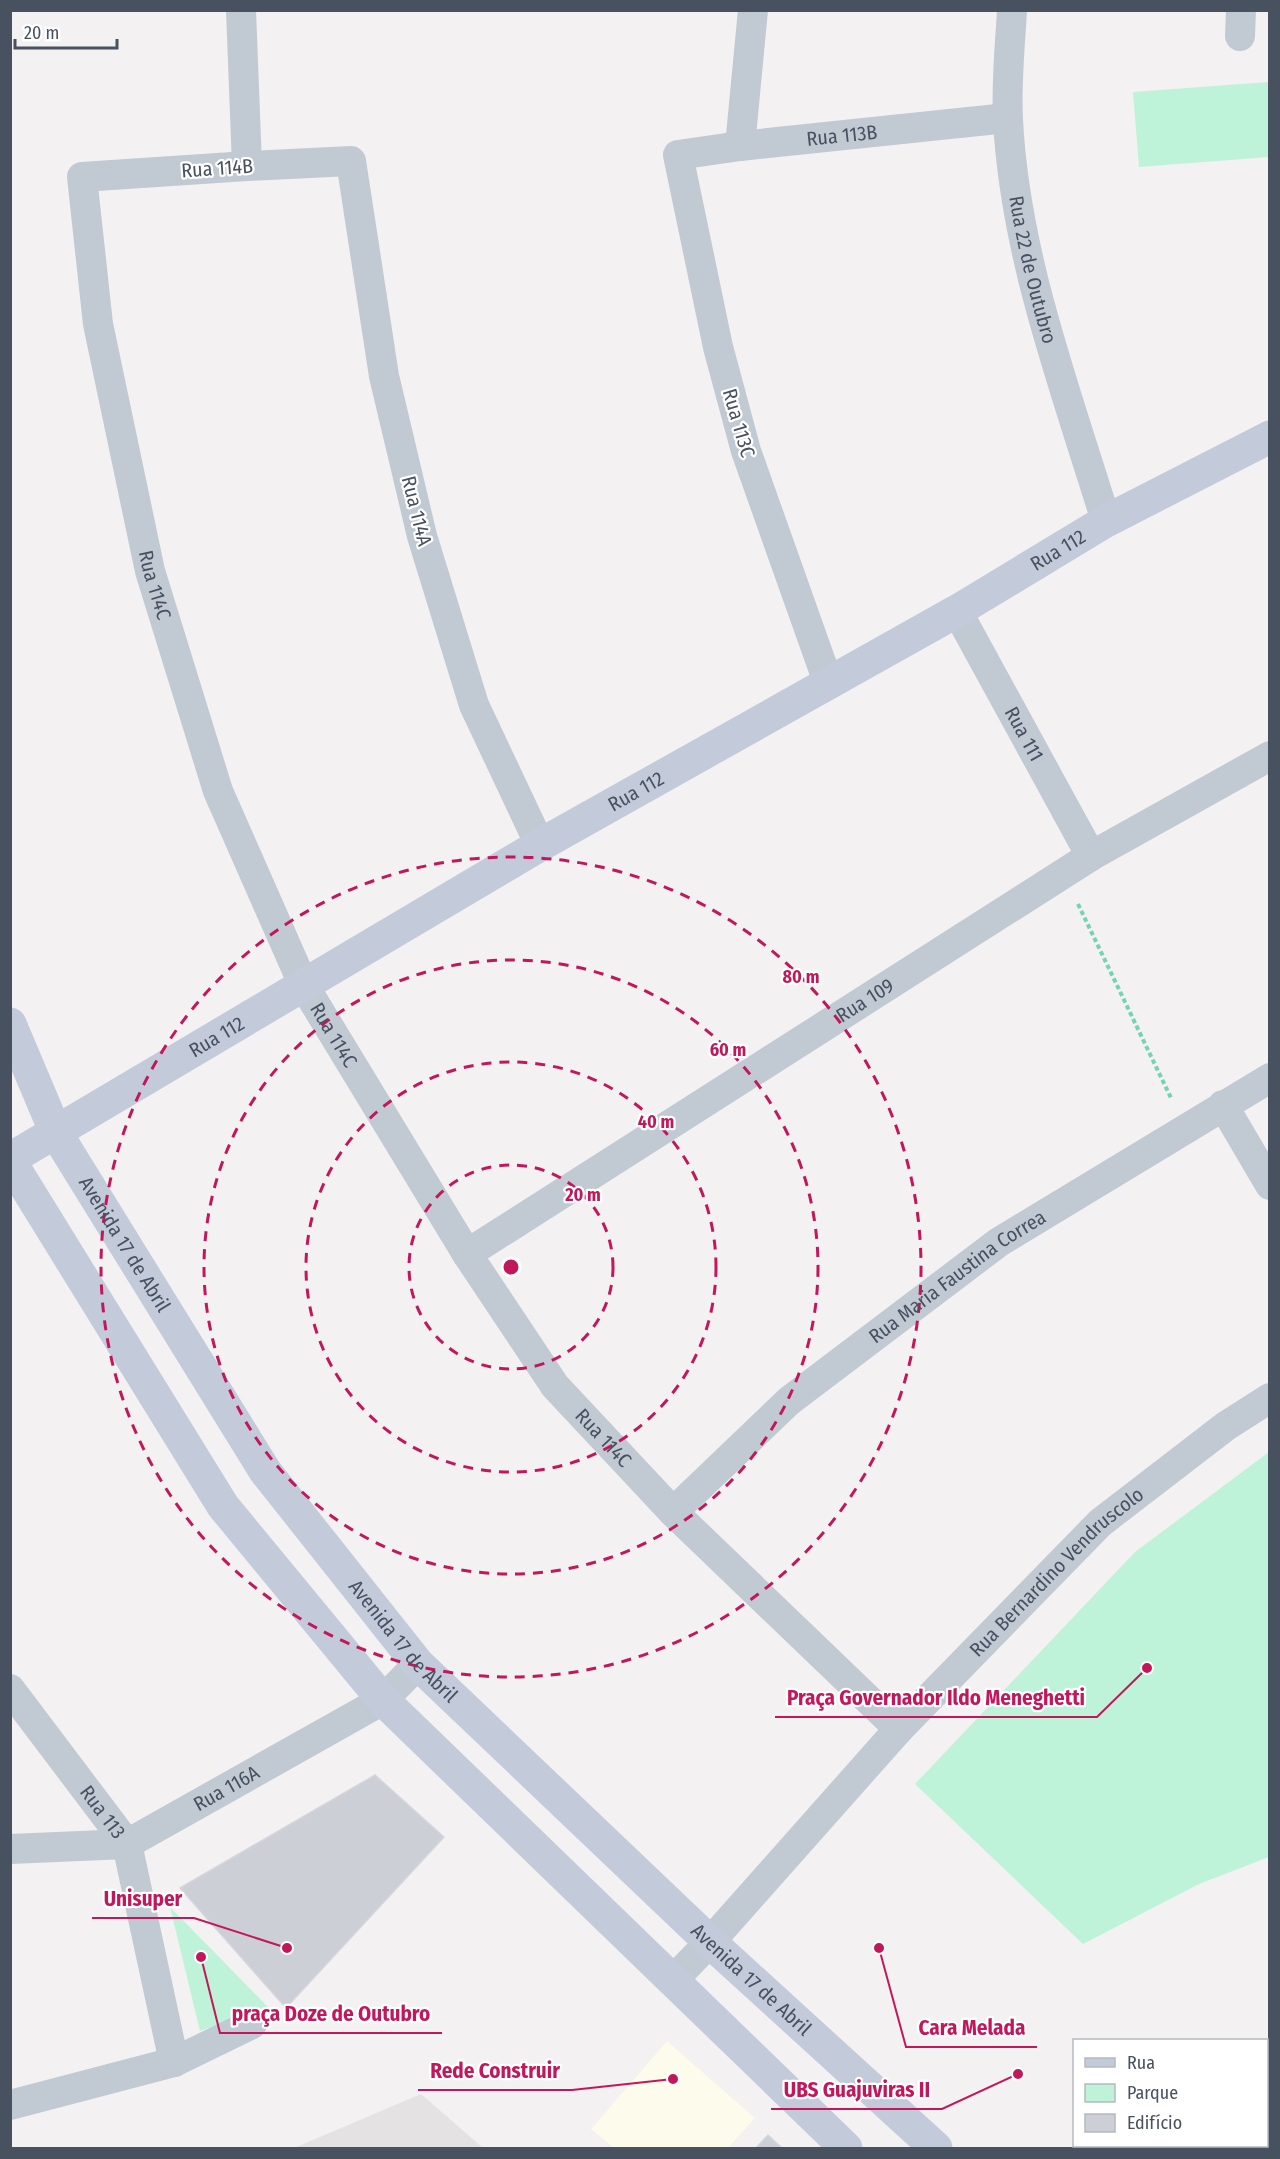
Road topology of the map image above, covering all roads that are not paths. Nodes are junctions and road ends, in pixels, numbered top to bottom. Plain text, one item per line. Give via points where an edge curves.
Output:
1 (241, 10) edge
2 (753, 10) edge
3 (1012, 10) edge
4 (1008, 118) junction
5 (740, 146) junction
6 (678, 155) joint
7 (351, 161) joint
8 (247, 165) junction
9 (82, 177) joint
10 (1269, 437) edge
11 (1106, 520) junction
12 (957, 611) junction
13 (828, 682) junction
14 (1269, 756) edge
15 (540, 845) junction
16 (1091, 856) junction
17 (303, 984) junction
18 (10, 1024) edge
19 (1269, 1078) edge
20 (1223, 1105) junction
21 (56, 1133) junction
22 (10, 1160) edge
23 (1269, 1185) edge
24 (467, 1254) junction
25 (1269, 1398) edge
26 (673, 1512) junction
27 (418, 1664) junction
28 (10, 1689) edge
29 (383, 1700) junction
30 (899, 1729) junction
31 (127, 1844) junction
32 (10, 1849) edge
33 (710, 1942) junction
34 (672, 1981) junction
35 (252, 2024) dead end
36 (174, 2062) junction
37 (10, 2105) edge
38 (846, 2148) edge
39 (936, 2148) edge

1 - 8 street
2 - 5 street
3 - 4 street, Rua 22 de Outubro
4 - 5 street, Rua 113B
4 - 11 street, Rua 22 de Outubro via 1018,204 1038,296
5 - 6 street, Rua 113B
6 - 13 street, Rua 113C via 718,347 746,450
7 - 8 street, Rua 114B
7 - 15 street, Rua 114A via 384,376 422,536 474,705
8 - 9 street, Rua 114B
9 - 17 street, Rua 114C via 98,324 150,571 218,791
10 - 11 main road, Rua 112
11 - 12 main road, Rua 112
12 - 13 main road, Rua 112
12 - 16 street, Rua 111
13 - 15 main road, Rua 112
14 - 16 street, Rua 109
15 - 17 main road, Rua 112
16 - 24 street, Rua 109
17 - 21 main road, Rua 112
17 - 24 street, Rua 114C
18 - 21 main road, Avenida 17 de Abril
19 - 20 street, Rua Maria Faustina Correa
20 - 23 street
20 - 26 street, Rua Maria Faustina Correa via 999,1242 789,1401
21 - 22 main road, Rua 112
21 - 27 main road, Avenida 17 de Abril via 265,1471
22 - 29 main road via 223,1506
24 - 26 street, Rua 114C via 555,1386
25 - 30 street, Rua Bernardino Vendruscolo via 1226,1426 1100,1523
26 - 30 street, Rua 114C
27 - 29 street, Rua 116A
27 - 33 main road, Avenida 17 de Abril
28 - 31 street, Rua 113
29 - 31 street, Rua 116A
29 - 34 main road
30 - 33 street, Rua Bernardino Vendruscolo
31 - 32 street, Rua 116A
31 - 36 street, Rua 113
33 - 34 street, Rua Bernardino Vendruscolo
33 - 39 main road, Avenida 17 de Abril
34 - 38 main road
35 - 36 street
36 - 37 street

